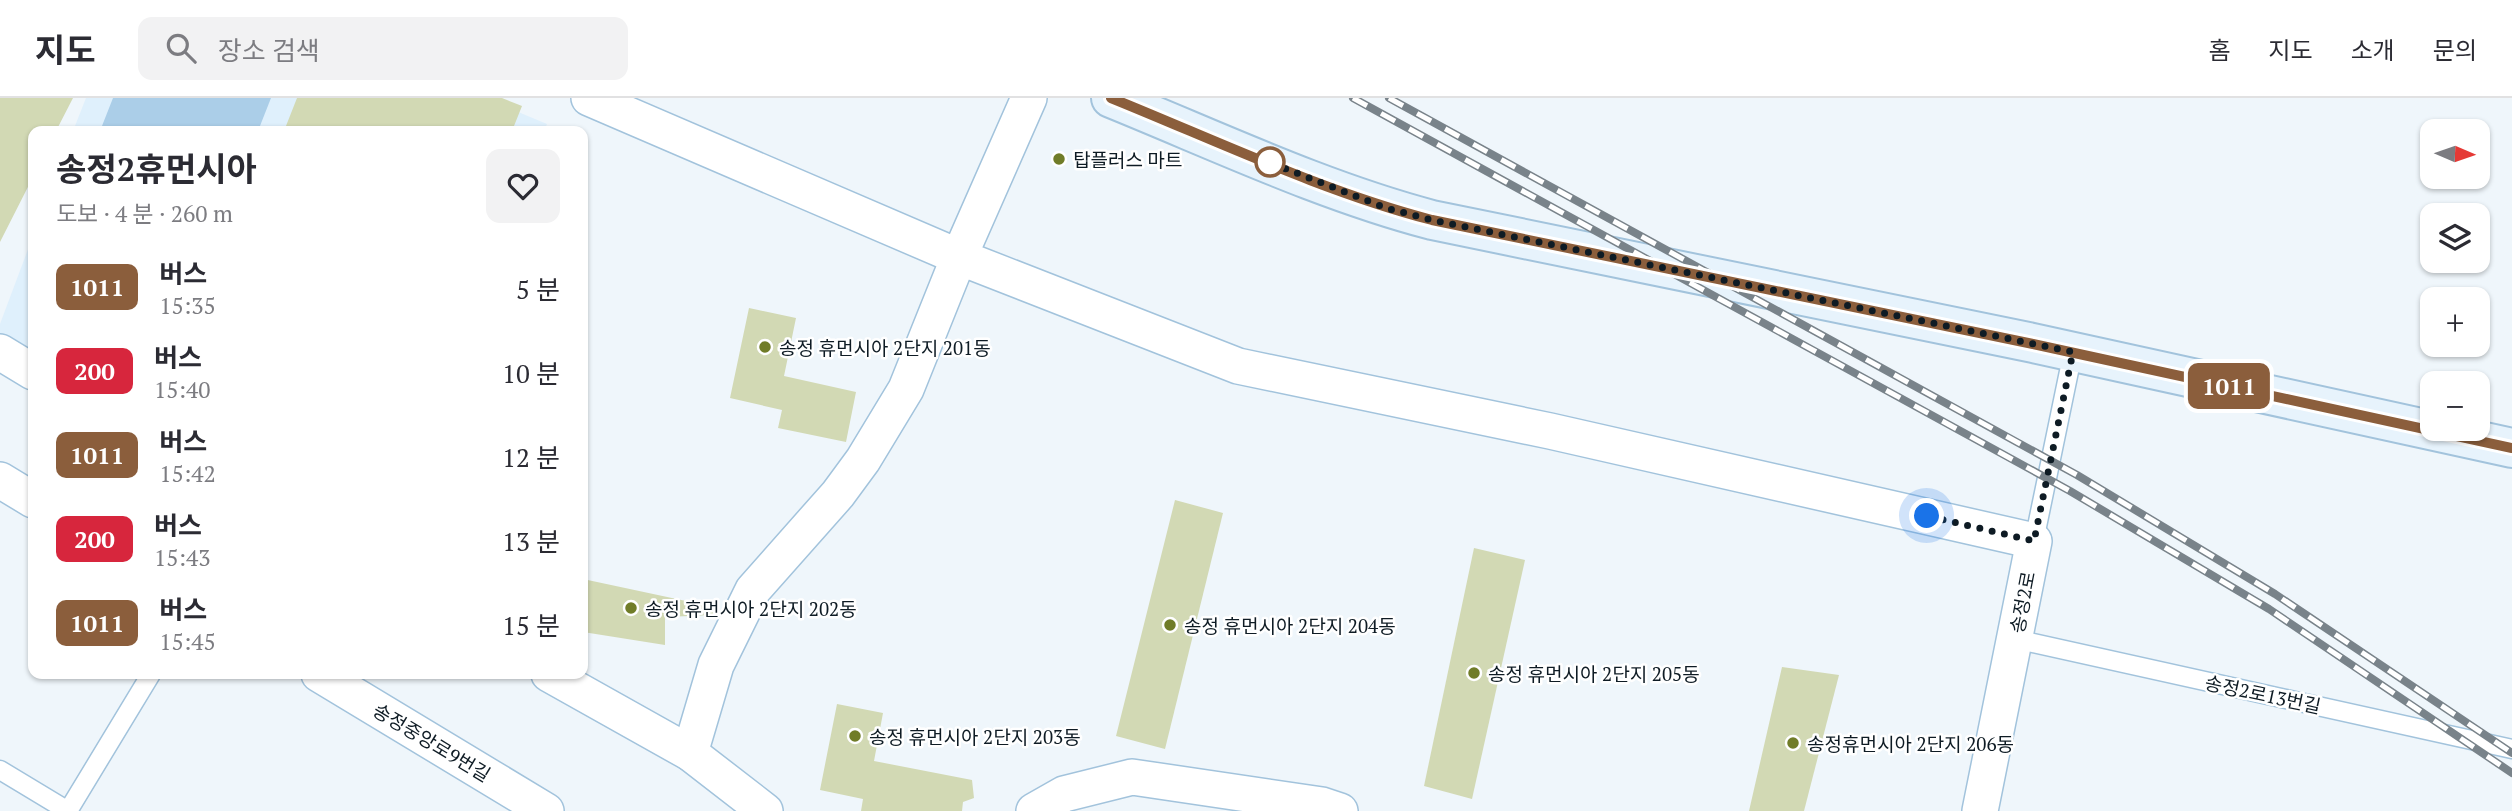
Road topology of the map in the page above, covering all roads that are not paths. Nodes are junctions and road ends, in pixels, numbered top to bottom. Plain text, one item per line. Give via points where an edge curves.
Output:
1 (589, 98) edge
2 (1029, 98) edge
3 (1111, 98) edge
4 (959, 257) junction
5 (0, 352) edge
6 (2073, 352) junction
7 (28, 369) edge
8 (2512, 448) edge
9 (0, 480) edge
10 (28, 497) edge
11 (2034, 541) junction
12 (2015, 639) junction
13 (148, 679) edge
14 (327, 679) edge
15 (557, 679) edge
16 (2512, 749) edge
17 (690, 753) junction
18 (0, 769) edge
19 (68, 811) edge
20 (546, 811) edge
21 (765, 811) edge
22 (1034, 811) edge
23 (1340, 811) edge
24 (1980, 811) edge

1 - 4 street
2 - 4 street
3 - 6 main road via 1398,211
4 - 11 street via 1238,366 1550,431
4 - 17 street via 906,389 863,460 753,590 716,665
5 - 7 street
6 - 8 main road
6 - 11 lane, 송정2로
9 - 10 street
11 - 12 street, 송정2로
12 - 16 lane, 송정2로13번길
12 - 24 street, 송정2로
13 - 19 lane
14 - 20 street, 송정중앙로9번길
15 - 17 street
17 - 21 street
18 - 19 lane
22 - 23 street via 1064,794 1132,777

